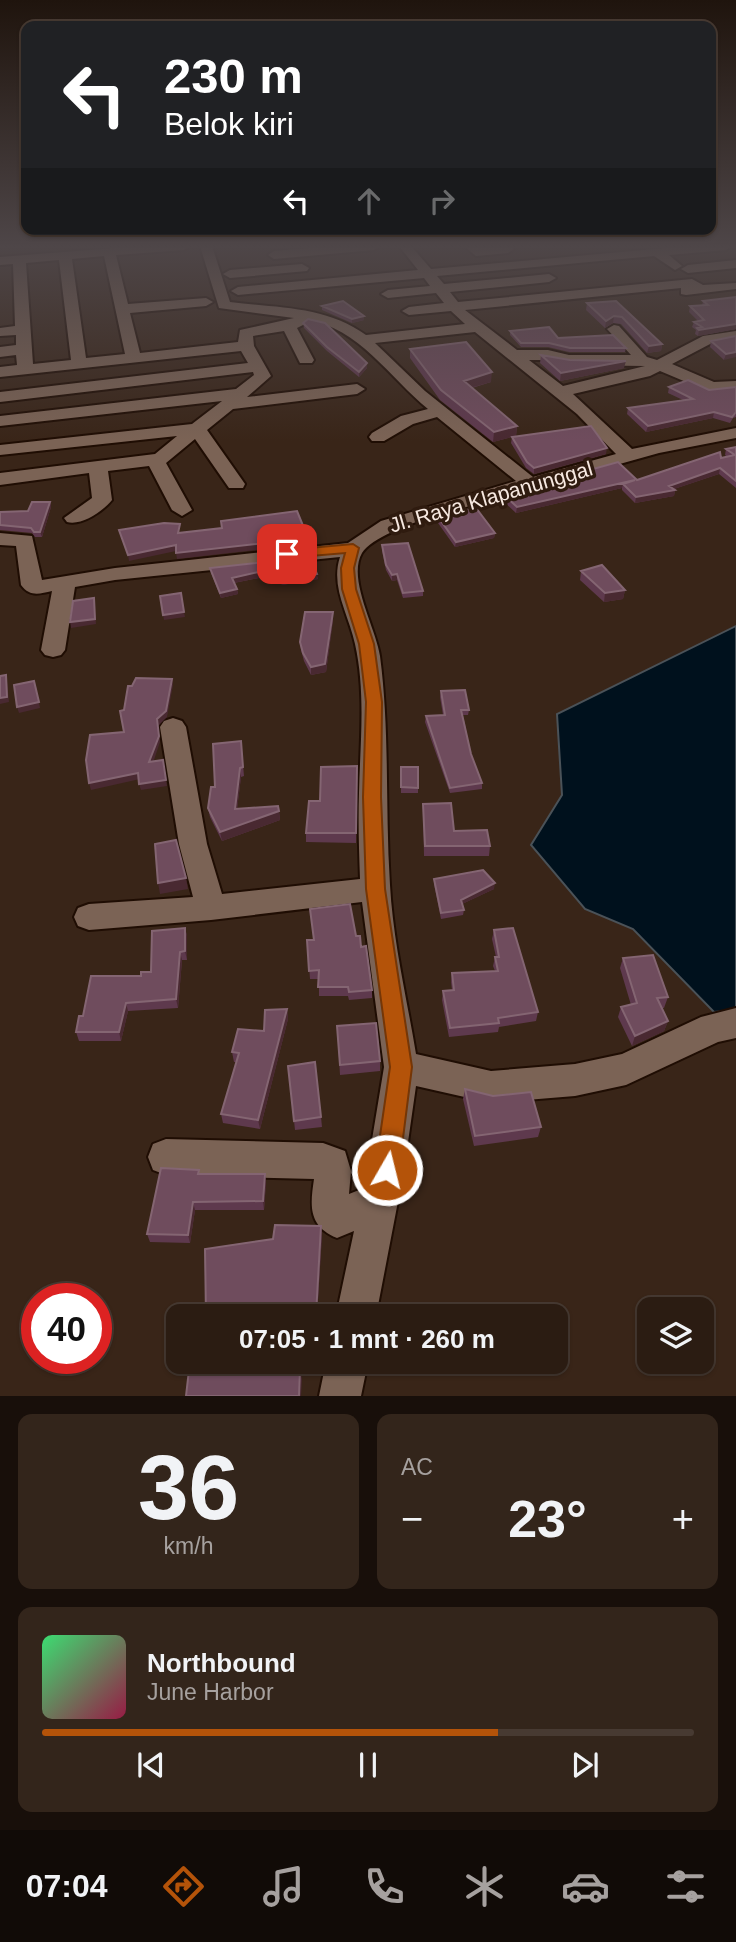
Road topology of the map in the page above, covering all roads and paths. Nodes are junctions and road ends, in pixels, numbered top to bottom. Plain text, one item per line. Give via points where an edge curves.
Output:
1 (16, 311) edge
2 (72, 311) edge
3 (123, 311) edge
4 (260, 311) edge
5 (459, 311) edge
6 (350, 314) edge
7 (310, 316) junction
8 (334, 320) junction
9 (289, 326) junction
10 (477, 327) junction
11 (614, 329) dead end
12 (23, 330) junction
13 (0, 332) edge
14 (188, 334) dead end
15 (736, 335) edge
16 (363, 340) junction
17 (246, 346) junction
18 (24, 349) junction
19 (0, 352) edge
20 (194, 352) junction
21 (515, 355) junction
22 (134, 358) junction
23 (306, 360) dead end
24 (641, 360) junction
25 (79, 363) junction
26 (660, 365) junction
27 (25, 369) junction
28 (0, 372) edge
29 (258, 374) junction
30 (314, 377) dead end
31 (736, 386) edge
32 (357, 389) dead end
33 (558, 392) junction
34 (324, 393) junction
35 (0, 397) edge
36 (235, 399) junction
37 (266, 400) junction
38 (441, 411) junction
39 (0, 421) edge
40 (197, 429) junction
41 (736, 433) edge
42 (378, 437) dead end
43 (0, 450) edge
44 (630, 457) junction
45 (155, 460) junction
46 (98, 467) junction
47 (0, 479) edge
48 (236, 484) dead end
49 (531, 484) junction
50 (182, 510) dead end
51 (75, 518) dead end
52 (0, 539) edge
53 (353, 548) junction
54 (65, 582) junction
55 (53, 650) dead end
56 (173, 727) dead end
57 (375, 889) junction
58 (211, 908) junction
59 (89, 917) dead end
60 (736, 1023) edge
61 (401, 1067) junction
62 (166, 1157) dead end
63 (380, 1200) junction
64 (358, 1304) edge
65 (345, 1374) edge
66 (340, 1396) edge

1 - 12 street
2 - 25 street
3 - 22 street
4 - 7 street
5 - 10 street
6 - 8 street
7 - 8 street
7 - 9 street
8 - 16 street
9 - 17 street via 247,332
9 - 23 street
10 - 16 street
10 - 21 street
11 - 24 street
12 - 13 street
12 - 18 street
14 - 20 street
15 - 26 street via 708,339
16 - 38 street
17 - 20 street
17 - 29 street
18 - 19 street
18 - 27 street
20 - 22 street
21 - 24 street
21 - 33 street
22 - 25 street
24 - 26 street
25 - 27 street
26 - 31 street via 711,387
26 - 33 street via 644,373
27 - 28 street
29 - 35 street
29 - 36 street
29 - 37 street
30 - 34 street
32 - 34 street
33 - 44 street
34 - 37 street
36 - 37 street
36 - 39 street
36 - 40 street
38 - 42 street via 407,420
38 - 49 street
40 - 43 street
40 - 45 street
40 - 48 street
41 - 44 street, Jl. Raya Klapanunggal
44 - 49 street, Jl. Raya Klapanunggal
45 - 46 street
45 - 50 street
46 - 47 street
46 - 51 street via 102,500
49 - 53 street, Jl. Raya Klapanunggal via 388,525
52 - 54 street via 25,540 34,587
53 - 54 street
53 - 57 street via 347,568 349,589 367,644 374,702
54 - 55 street
56 - 58 street via 193,844
57 - 58 street
57 - 61 street
58 - 59 street
60 - 61 street via 713,1028 626,1069 575,1080 491,1087
61 - 63 street
62 - 63 street via 332,1164 329,1208 337,1219
63 - 64 street
65 - 66 street

